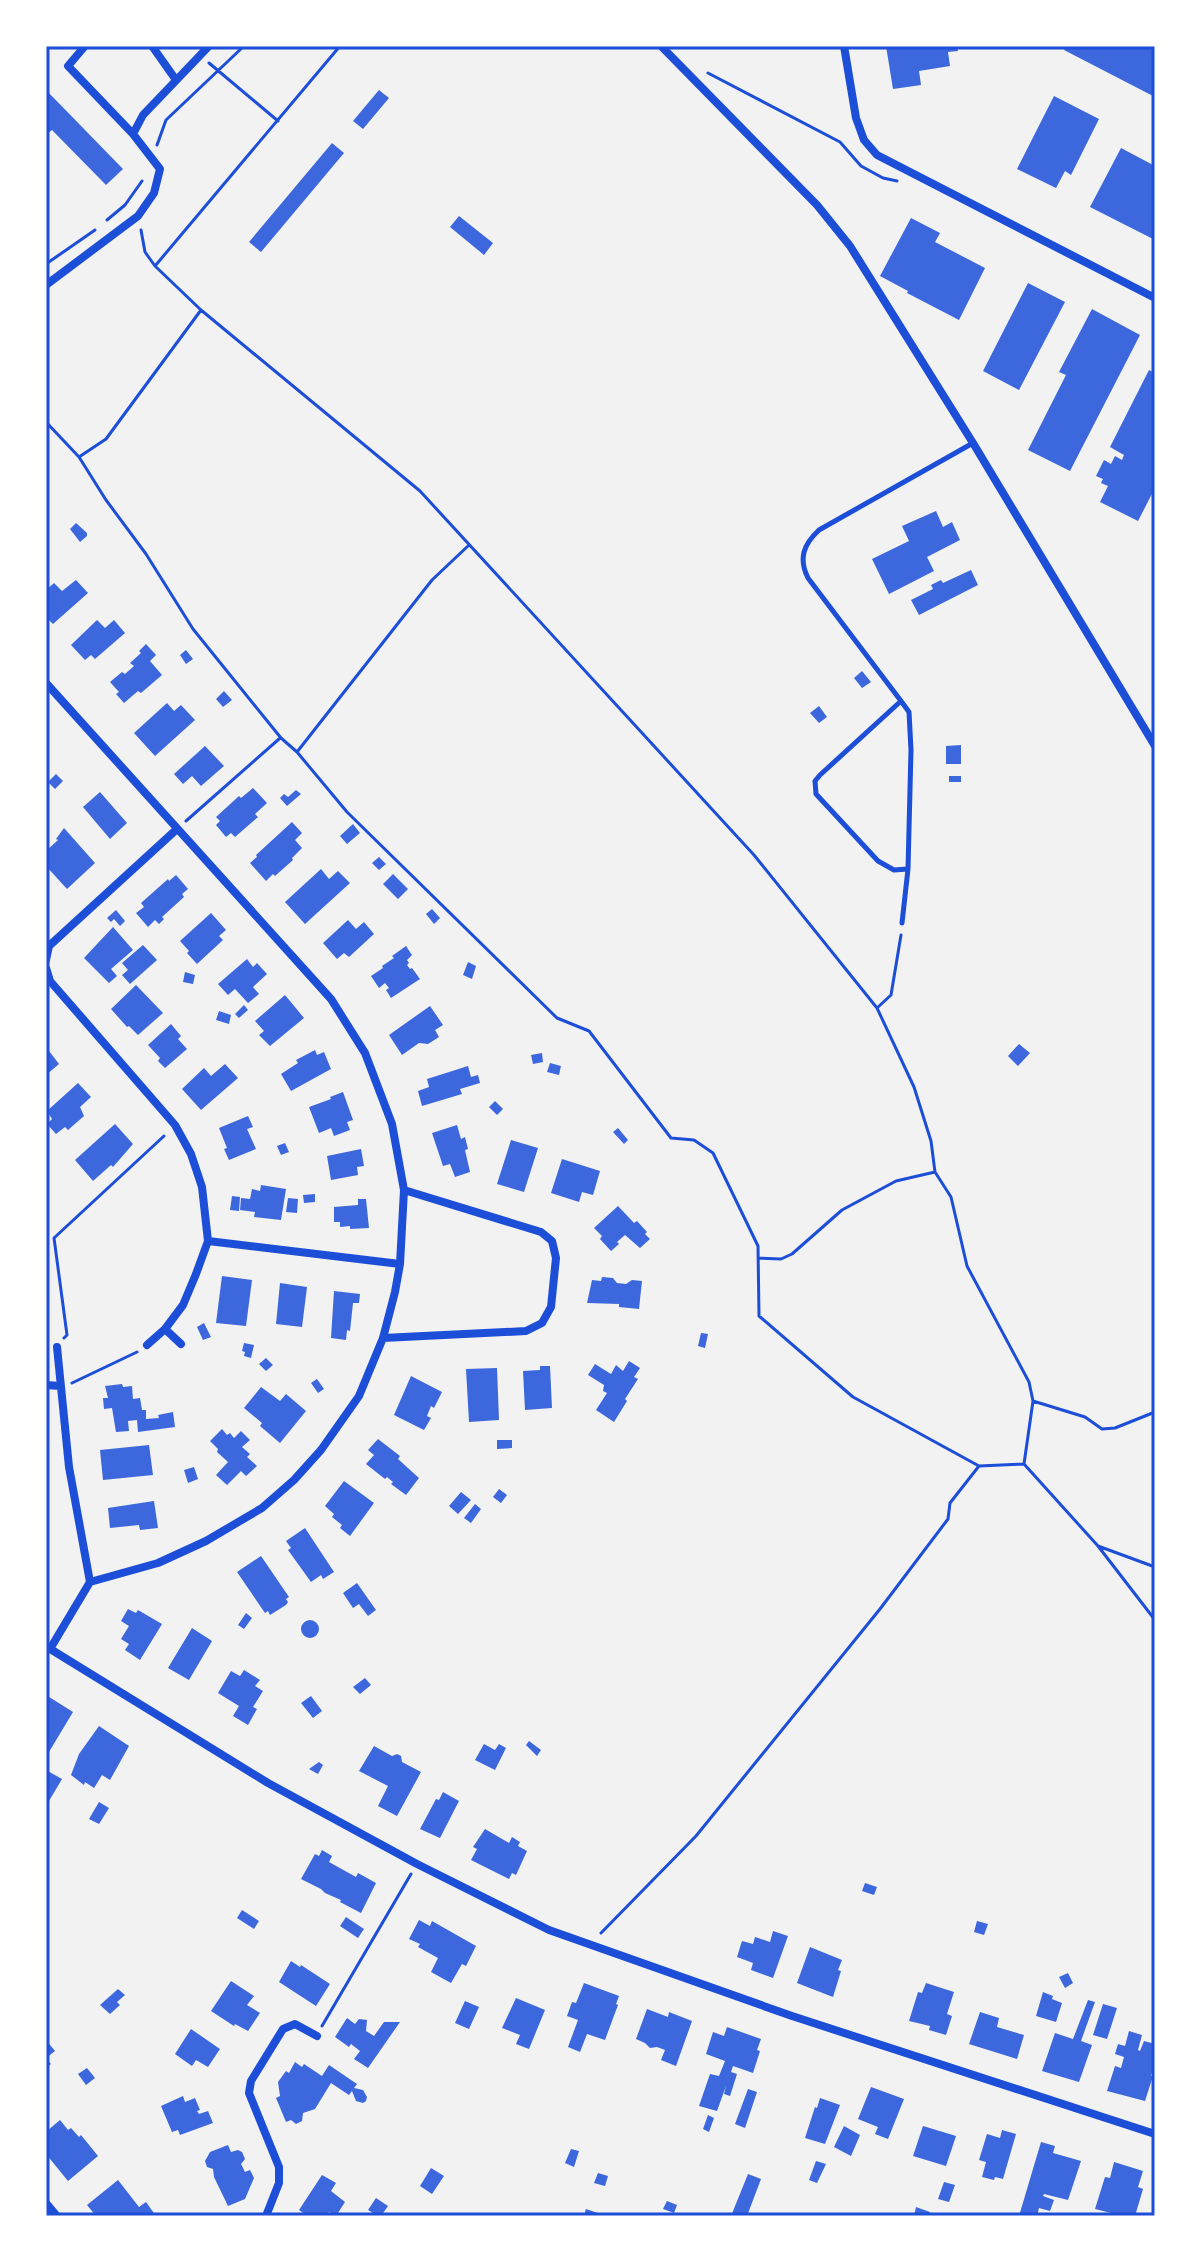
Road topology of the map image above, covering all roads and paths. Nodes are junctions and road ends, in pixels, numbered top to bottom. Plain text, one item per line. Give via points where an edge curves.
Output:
1 (85, 46) edge
2 (152, 46) edge
3 (209, 46) edge
4 (244, 46) edge
5 (340, 46) edge
6 (661, 46) edge
7 (844, 46) edge
8 (200, 55) junction
9 (674, 61) junction
10 (218, 71) junction
11 (176, 80) junction
12 (278, 121) junction
13 (133, 134) junction
14 (153, 158) junction
15 (908, 173) junction
16 (125, 205) junction
17 (138, 216) junction
18 (46, 264) edge
19 (155, 266) junction
20 (46, 285) edge
21 (1155, 298) edge
22 (201, 310) junction
23 (46, 422) edge
24 (973, 443) junction
25 (79, 457) junction
26 (469, 546) junction
27 (46, 683) edge
28 (901, 701) junction
29 (281, 738) junction
30 (1155, 746) edge
31 (297, 752) junction
32 (177, 829) junction
33 (908, 869) junction
34 (902, 923) joint
35 (46, 960) edge
36 (46, 968) edge
37 (877, 1008) junction
38 (175, 1125) junction
39 (935, 1172) junction
40 (404, 1190) junction
41 (208, 1241) junction
42 (759, 1258) junction
43 (400, 1264) junction
44 (165, 1329) junction
45 (383, 1338) junction
46 (181, 1344) dead end
47 (147, 1345) joint
48 (57, 1347) joint
49 (46, 1385) edge
50 (60, 1386) junction
51 (1033, 1401) junction
52 (1155, 1412) edge
53 (1024, 1464) junction
54 (979, 1466) junction
55 (1098, 1546) junction
56 (1155, 1567) edge
57 (90, 1582) junction
58 (1155, 1620) edge
59 (48, 1648) edge
60 (417, 1864) junction
61 (590, 1945) junction
62 (317, 2036) joint
63 (1155, 2134) edge
64 (46, 2203) edge
65 (57, 2216) edge
66 (266, 2216) edge

1 - 13 street via 68,66
2 - 11 street
3 - 8 street
4 - 10 path
5 - 12 path
6 - 9 street
7 - 15 street via 864,140 877,155
8 - 10 path
8 - 11 street
9 - 15 path via 708,73 840,142 861,166 883,178 900,182
9 - 24 street via 817,205 850,246
10 - 12 path
10 - 14 path via 166,120
11 - 13 street via 143,115
12 - 19 path
13 - 14 street
14 - 16 path
14 - 17 street via 160,169 154,193
15 - 21 street
16 - 17 path
16 - 18 path
17 - 19 path via 145,252
17 - 20 street
19 - 22 path
22 - 25 path via 106,439
22 - 26 path via 420,491
23 - 25 path
24 - 28 lane via 819,530 802,554 808,578
24 - 30 street
25 - 29 path via 193,629
26 - 31 path via 432,580
26 - 37 path via 754,855
27 - 32 street
28 - 33 lane via 911,723
28 - 33 lane via 820,775 815,787 820,800 878,861 894,870
29 - 31 path
29 - 32 path
31 - 42 path via 347,812 557,1018 589,1031 671,1138 694,1140 713,1153
32 - 35 street via 49,946
32 - 40 street via 331,999 365,1053 392,1124
33 - 34 lane
34 - 37 path via 891,995
36 - 38 street via 50,981
37 - 39 path via 914,1087
38 - 41 street via 202,1187
38 - 48 path via 54,1238 67,1335
39 - 42 path via 896,1181 842,1210 792,1254
39 - 51 path via 951,1197 967,1266 1029,1382
40 - 43 street
40 - 45 street via 541,1232 552,1241 556,1258 551,1307 542,1323 526,1331
41 - 43 street
41 - 44 street via 183,1305
42 - 54 path via 759,1316 853,1397
43 - 45 street
44 - 46 street
44 - 47 street
45 - 57 street via 359,1396 321,1450 262,1508 158,1563
47 - 50 path
48 - 50 street
49 - 50 street
50 - 57 street
51 - 52 path via 1085,1417 1102,1429
51 - 53 path
53 - 54 path
53 - 55 path
54 - 61 path via 950,1503 948,1519 880,1609 696,1836
55 - 56 path
55 - 58 path
57 - 59 street
59 - 60 street via 268,1783
60 - 61 street
60 - 62 path
61 - 63 street
62 - 66 street via 295,2024 283,2029 251,2081 249,2093 279,2167 279,2183
64 - 65 street

